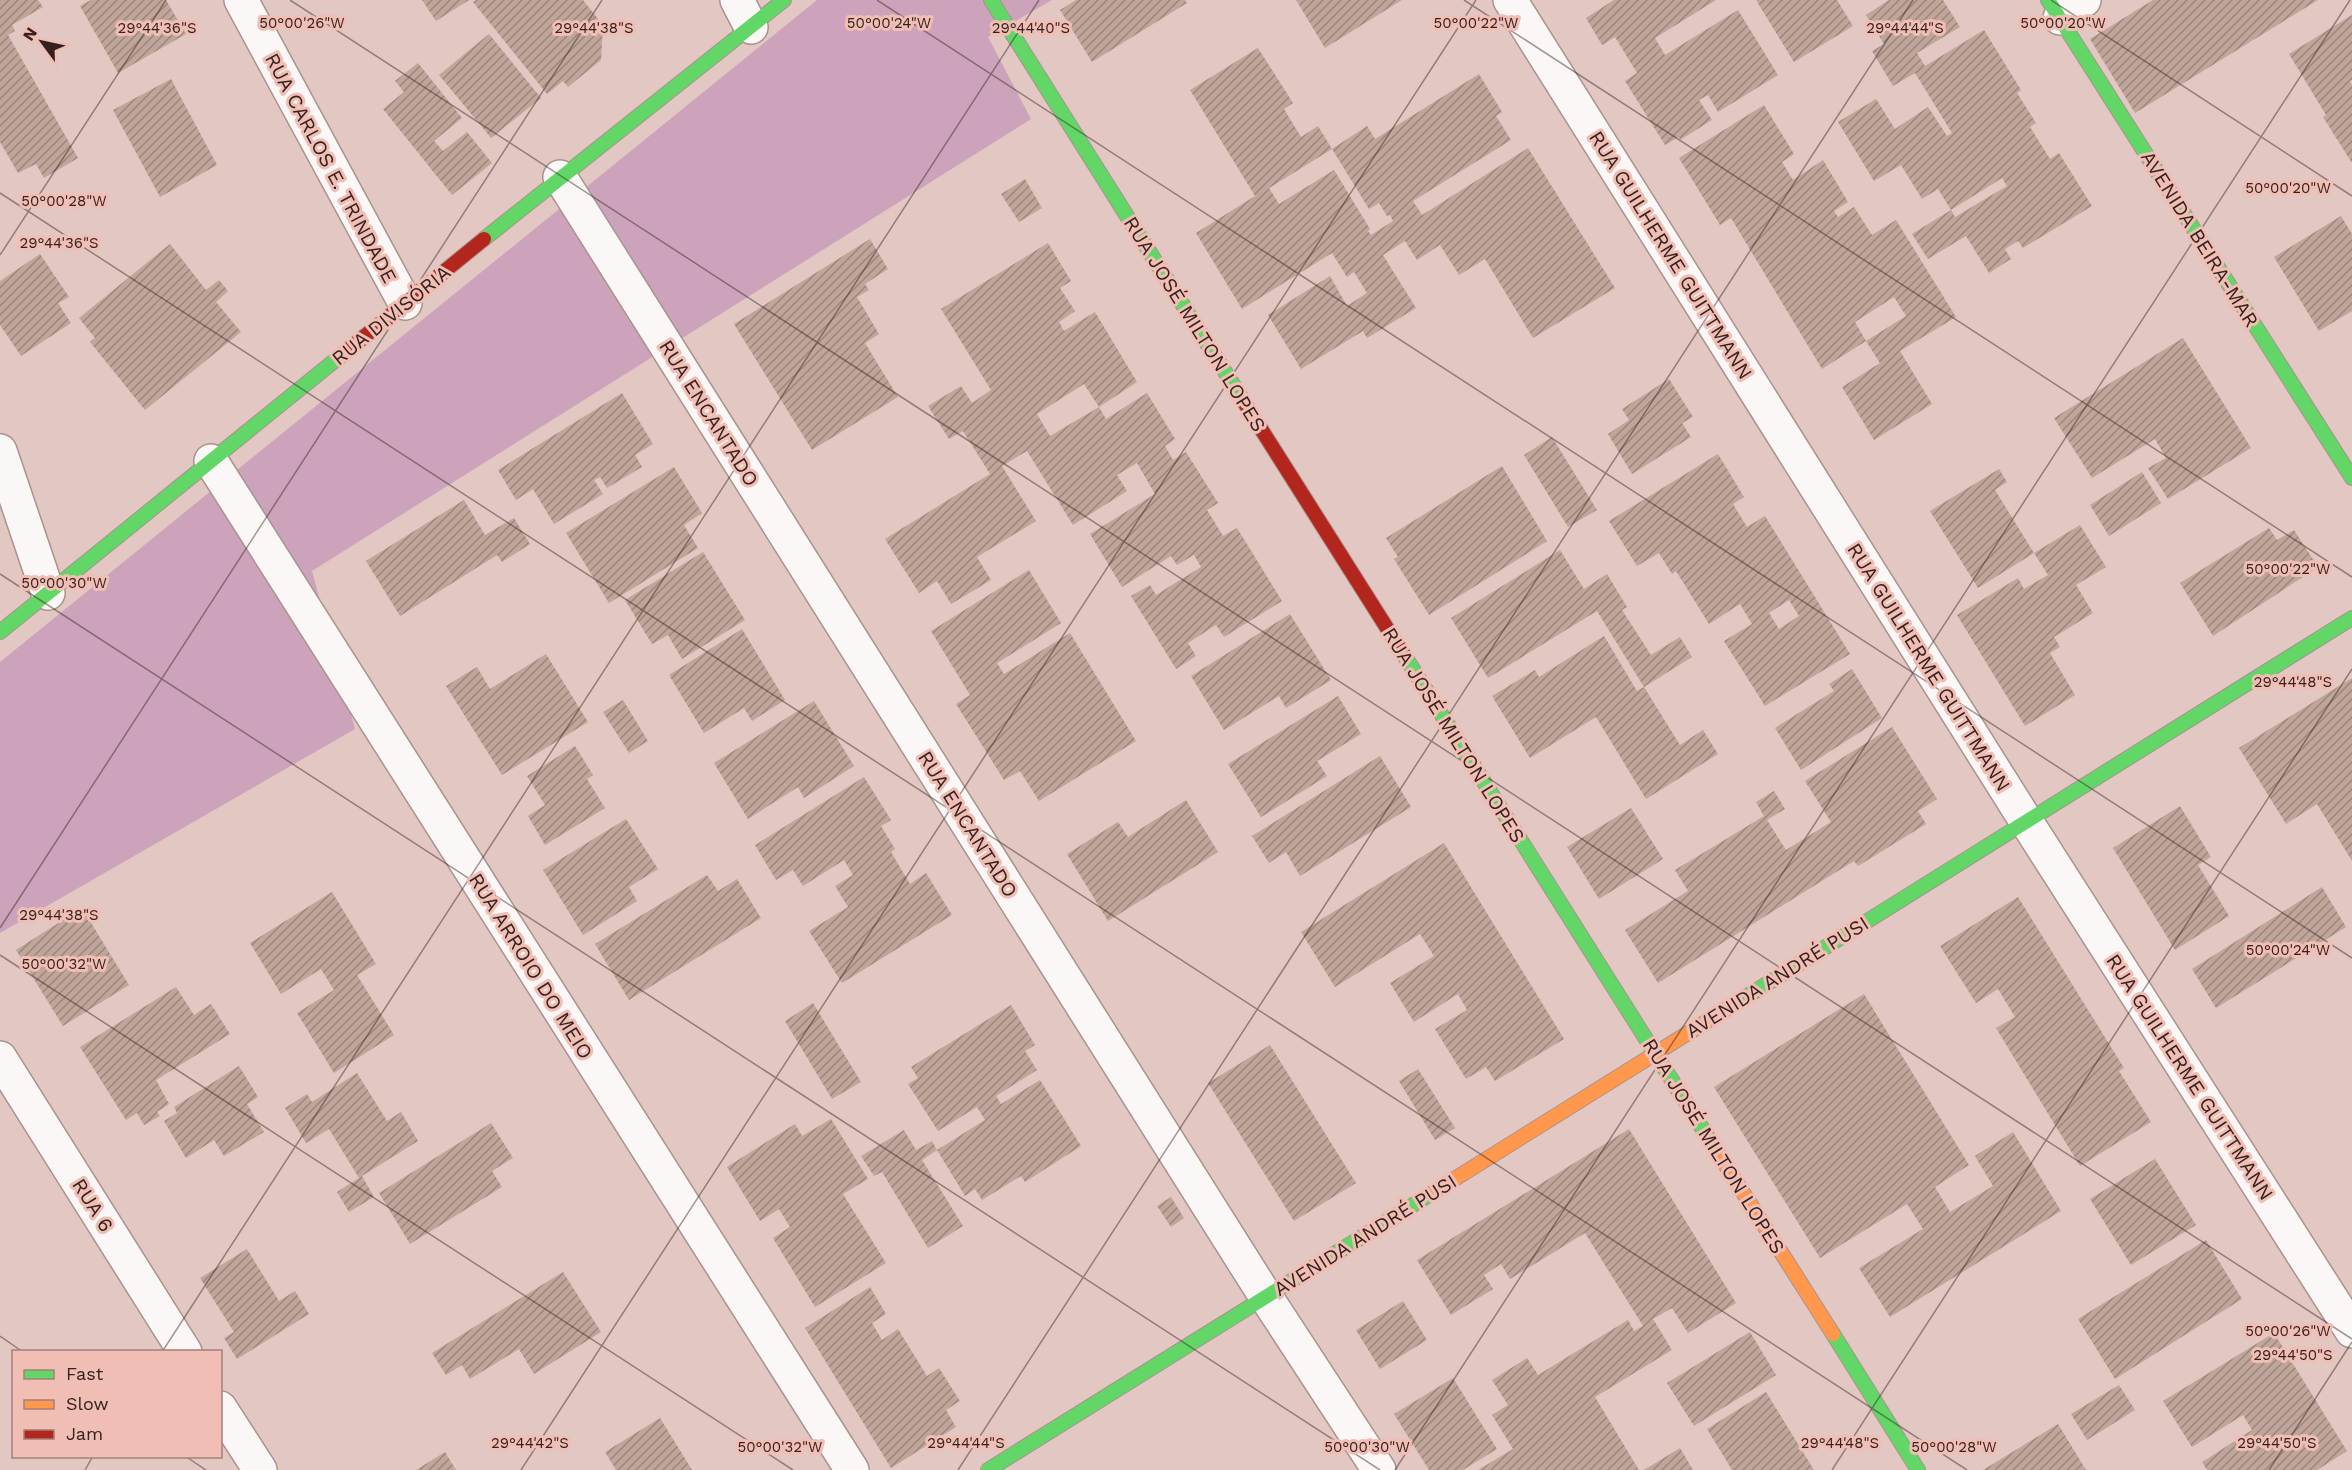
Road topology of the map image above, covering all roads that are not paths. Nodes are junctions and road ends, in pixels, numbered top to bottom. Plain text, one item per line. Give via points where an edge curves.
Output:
1 (241, 0) edge
2 (784, 0) edge
3 (991, 0) edge
4 (1510, 0) edge
5 (2064, 6) edge
6 (744, 13) edge
7 (560, 177) junction
8 (405, 303) junction
9 (0, 451) edge
10 (211, 461) junction
11 (2352, 478) edge
12 (48, 593) junction
13 (2352, 618) edge
14 (0, 632) edge
15 (2026, 821) junction
16 (1654, 1053) junction
17 (0, 1058) edge
18 (1266, 1297) junction
19 (2352, 1331) edge
20 (184, 1350) edge
21 (222, 1411) edge
22 (260, 1470) edge
23 (852, 1470) edge
24 (988, 1470) edge
25 (1379, 1470) edge
26 (1918, 1470) edge

1 - 8 street, RUA CARLOS E. TRINDADE
2 - 6 street, RUA DIVISÓRIA
3 - 16 street, RUA JOSÉ MILTON LOPES
4 - 15 street, RUA GUILHERME GUITTMANN
5 - 11 street, AVENIDA BEIRA-MAR
6 - 7 street, RUA DIVISÓRIA
7 - 8 street, RUA DIVISÓRIA
7 - 18 street, RUA ENCANTADO
8 - 10 street, RUA DIVISÓRIA
9 - 12 street
10 - 12 street, RUA DIVISÓRIA
10 - 23 street, RUA ARROIO DO MEIO
12 - 14 street, RUA DIVISÓRIA
13 - 15 street, AVENIDA ANDRÉ PUSI
15 - 16 street, AVENIDA ANDRÉ PUSI
15 - 19 street, RUA GUILHERME GUITTMANN
16 - 18 street, AVENIDA ANDRÉ PUSI
16 - 26 street, RUA JOSÉ MILTON LOPES
17 - 20 street, RUA 6
18 - 24 street, AVENIDA ANDRÉ PUSI
18 - 25 street, RUA ENCANTADO
21 - 22 street

